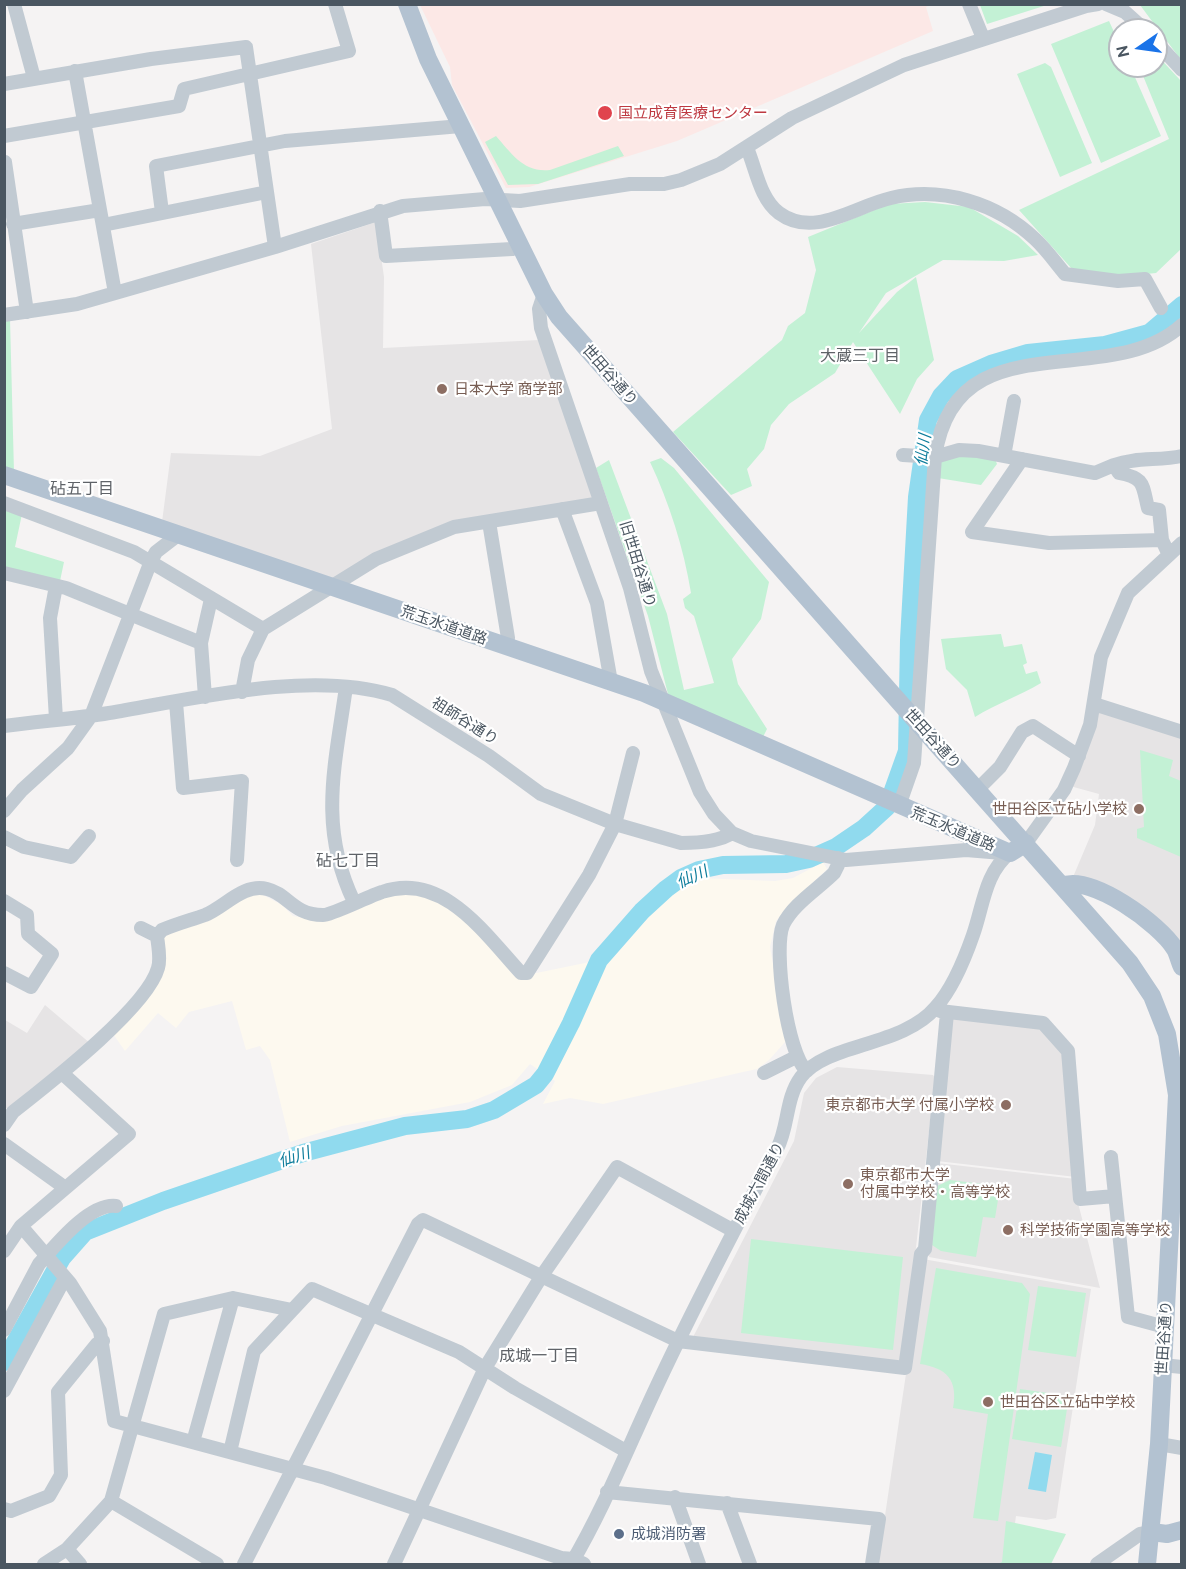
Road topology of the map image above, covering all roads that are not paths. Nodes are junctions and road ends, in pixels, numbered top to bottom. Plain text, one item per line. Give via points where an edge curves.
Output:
1 (14, 4) edge
2 (335, 4) edge
3 (408, 4) edge
4 (969, 4) edge
5 (1098, 4) edge
6 (1106, 4) edge
7 (1132, 18) edge
8 (983, 38) junction
9 (1168, 55) edge
10 (1182, 70) edge
11 (75, 71) junction
12 (250, 73) junction
13 (34, 78) junction
14 (4, 84) edge
15 (83, 124) junction
16 (461, 126) junction
17 (4, 136) edge
18 (260, 145) junction
19 (747, 148) junction
20 (5, 162) edge
21 (267, 192) junction
22 (499, 201) junction
23 (100, 210) junction
24 (380, 211) junction
25 (162, 212) junction
26 (13, 224) junction
27 (103, 225) junction
28 (521, 245) junction
29 (275, 247) junction
30 (115, 293) junction
31 (544, 294) junction
32 (1161, 308) dead end
33 (27, 312) junction
34 (4, 315) edge
35 (568, 327) junction
36 (1181, 328) edge
37 (545, 340) junction
38 (1014, 401) dead end
39 (906, 455) dead end
40 (1004, 456) junction
41 (1182, 456) edge
42 (935, 457) junction
43 (1022, 459) junction
44 (1114, 465) junction
45 (4, 475) edge
46 (4, 503) edge
47 (601, 503) junction
48 (562, 509) junction
49 (489, 522) junction
50 (178, 535) junction
51 (1162, 540) junction
52 (1182, 543) edge
53 (1169, 555) junction
54 (151, 561) junction
55 (4, 573) edge
56 (56, 586) junction
57 (329, 586) junction
58 (211, 599) junction
59 (132, 613) junction
60 (263, 629) junction
61 (201, 643) junction
62 (506, 646) junction
63 (611, 682) junction
64 (346, 687) junction
65 (242, 692) junction
66 (205, 697) junction
67 (662, 700) junction
68 (176, 702) junction
69 (1094, 704) junction
70 (91, 716) junction
71 (56, 719) junction
72 (917, 722) junction
73 (4, 726) edge
74 (1182, 732) edge
75 (633, 753) dead end
76 (1079, 756) junction
77 (978, 789) junction
78 (898, 806) junction
79 (4, 811) edge
80 (615, 824) junction
81 (732, 833) junction
82 (89, 836) dead end
83 (4, 837) edge
84 (967, 844) junction
85 (1018, 848) junction
86 (834, 858) junction
87 (237, 860) dead end
88 (1062, 886) junction
89 (4, 901) edge
90 (354, 902) junction
91 (141, 928) dead end
92 (157, 936) junction
93 (1182, 967) edge
94 (4, 972) edge
95 (942, 1010) junction
96 (796, 1057) junction
97 (807, 1071) junction
98 (62, 1072) junction
99 (764, 1073) dead end
100 (1179, 1101) edge
101 (4, 1125) edge
102 (4, 1144) edge
103 (1111, 1156) dead end
104 (64, 1187) junction
105 (1114, 1196) junction
106 (116, 1206) dead end
107 (21, 1226) junction
108 (734, 1231) junction
109 (1176, 1231) edge
110 (4, 1251) edge
111 (49, 1257) junction
112 (63, 1276) junction
113 (541, 1276) junction
114 (233, 1298) junction
115 (292, 1310) junction
116 (371, 1313) junction
117 (1165, 1328) junction
118 (4, 1330) edge
119 (103, 1341) junction
120 (678, 1341) junction
121 (1162, 1365) junction
122 (1182, 1367) edge
123 (485, 1368) junction
124 (4, 1391) edge
125 (132, 1426) junction
126 (193, 1442) junction
127 (1159, 1444) junction
128 (1182, 1448) edge
129 (626, 1451) junction
130 (230, 1452) junction
131 (292, 1469) junction
132 (607, 1492) junction
133 (675, 1497) junction
134 (111, 1501) junction
135 (727, 1503) junction
136 (4, 1509) edge
137 (418, 1511) junction
138 (1182, 1530) edge
139 (1152, 1532) junction
140 (67, 1549) junction
141 (576, 1563) edge
142 (44, 1564) edge
143 (80, 1564) edge
144 (217, 1564) edge
145 (244, 1564) edge
146 (394, 1564) edge
147 (699, 1564) edge
148 (750, 1564) edge
149 (872, 1564) edge
150 (1097, 1564) edge
151 (1147, 1564) edge

1 - 13 street
2 - 12 street via 349,51
3 - 16 main road, 世田谷通り via 428,59
4 - 8 street
5 - 8 street
6 - 7 street
8 - 19 street via 910,63 819,105
9 - 10 street
11 - 12 street via 246,47
11 - 13 street
11 - 15 street
12 - 15 street via 184,89 179,106
12 - 18 street
13 - 14 street
15 - 17 street
15 - 23 street
16 - 18 street
16 - 22 main road, 世田谷通り
18 - 21 street
18 - 25 street via 156,166
19 - 22 street via 720,164 664,184 630,184 536,200
19 - 32 street via 765,197 777,212 801,224 818,223 890,198 920,193 973,201 1016,223 1036,239 1065,274 1118,281 1145,279
20 - 26 street
21 - 25 street
21 - 29 street
22 - 24 street via 485,199
22 - 28 main road, 世田谷通り
23 - 26 street
23 - 27 street
24 - 28 street via 386,256 512,249
24 - 29 street
25 - 27 street
26 - 33 street
27 - 30 street
28 - 31 main road, 世田谷通り
29 - 30 street
30 - 33 street
31 - 35 main road, 世田谷通り
31 - 37 street, 旧世田谷通り via 539,318
33 - 34 street
35 - 37 street via 554,326
35 - 72 main road, 世田谷通り
36 - 42 street via 1146,347 1016,366 986,378 965,393 949,414 939,434
37 - 47 street, 旧世田谷通り
38 - 40 street
39 - 42 street
40 - 42 street via 959,450
40 - 43 street
41 - 44 street via 1131,459
42 - 72 street
43 - 44 street via 1095,473
43 - 51 street via 972,532 1049,543
44 - 51 street via 1119,473 1141,480 1148,508 1159,510
45 - 50 main road, 荒玉水道道路
46 - 54 street
47 - 48 street
47 - 67 street, 旧世田谷通り
48 - 49 street
48 - 63 street via 597,603
49 - 57 street via 454,527 376,559
49 - 62 street via 508,638
50 - 54 street via 156,552
50 - 57 main road, 荒玉水道道路
51 - 53 street
52 - 53 street, 成城六間通り
53 - 69 street, 成城六間通り via 1128,593 1101,657
54 - 58 street
54 - 59 street
55 - 56 street
56 - 59 street
56 - 71 street via 50,618
57 - 60 street
57 - 62 main road, 荒玉水道道路
58 - 60 street
58 - 61 street
59 - 61 street
59 - 70 street
60 - 65 street via 248,660
61 - 66 street
62 - 63 main road, 荒玉水道道路
63 - 67 main road, 荒玉水道道路
64 - 65 street, 祖師谷通り via 307,685
64 - 80 street, 祖師谷通り via 392,695 489,756 540,794
64 - 90 street via 330,813 337,860
65 - 66 street, 祖師谷通り
66 - 68 street, 祖師谷通り
67 - 78 main road, 荒玉水道道路
67 - 81 street, 旧世田谷通り via 706,804
68 - 70 street, 祖師谷通り
68 - 87 street via 183,788 242,781
69 - 74 street
69 - 76 street, 成城六間通り
70 - 71 street, 祖師谷通り
70 - 79 street via 68,748
71 - 73 street, 祖師谷通り
72 - 77 main road, 世田谷通り
72 - 78 street via 914,763
75 - 80 street
76 - 77 street via 1033,726 1022,732 1000,767
76 - 85 street, 成城六間通り via 1064,790
77 - 85 main road, 世田谷通り
78 - 84 main road, 荒玉水道道路
80 - 81 street, 祖師谷通り via 681,843
80 - 90 street via 589,875 527,973 521,973 467,914 431,891 403,886
81 - 86 street via 751,841
82 - 83 street via 71,857 24,847
84 - 85 main road, 荒玉水道道路
84 - 86 street via 870,859
85 - 88 main road, 世田谷通り
85 - 95 street, 成城六間通り via 1001,862 989,883 973,936
86 - 96 street via 838,865 834,873 791,913 780,935 785,999
88 - 93 main road via 1070,883 1096,891 1147,919 1175,949
88 - 100 main road, 世田谷通り via 1130,963 1152,996 1172,1054
89 - 94 street via 27,915 28,934 52,954 31,987
90 - 92 street via 322,915 303,912 259,888 236,895 207,914 170,927
91 - 92 street
92 - 98 street via 159,967 150,985 94,1045
95 - 97 street, 成城六間通り via 906,1030 825,1060
95 - 105 street via 1043,1023 1068,1051 1080,1199
95 - 120 street via 925,1249 921,1254 905,1368
96 - 97 street
96 - 99 street
97 - 108 street, 成城六間通り via 790,1098 783,1139
98 - 101 street via 13,1112
98 - 104 street via 129,1134
100 - 109 main road, 世田谷通り
102 - 104 street
103 - 105 street
104 - 107 street
105 - 117 street via 1128,1317
106 - 111 street via 110,1205 80,1221
107 - 110 street
107 - 111 street
108 - 113 street via 617,1167
108 - 120 street, 成城六間通り
109 - 117 main road, 世田谷通り
111 - 112 street
111 - 118 street via 39,1264
112 - 119 street
112 - 124 street
113 - 116 street via 423,1220
113 - 120 street
113 - 123 street
114 - 115 street
114 - 125 street via 164,1314
114 - 126 street
115 - 116 street via 312,1289
115 - 130 street via 254,1351
116 - 123 street via 459,1352
116 - 131 street
117 - 121 main road, 世田谷通り
119 - 125 street via 112,1418
119 - 136 street via 58,1392 61,1475 49,1496 11,1511
120 - 129 street, 成城六間通り
121 - 122 street
121 - 127 main road, 世田谷通り
123 - 129 street
123 - 137 street
125 - 126 street
125 - 134 street
126 - 130 street
127 - 128 street
127 - 139 main road, 世田谷通り
129 - 132 street, 成城六間通り
130 - 131 street
131 - 137 street
131 - 145 street
132 - 133 street
132 - 141 street, 成城六間通り
133 - 135 street
133 - 147 street
134 - 140 street
134 - 144 street
135 - 148 street
135 - 149 street via 879,1519
137 - 141 street
137 - 146 street
138 - 139 main road
139 - 150 street via 1140,1533
139 - 151 main road, 世田谷通り
140 - 142 street
140 - 143 street

